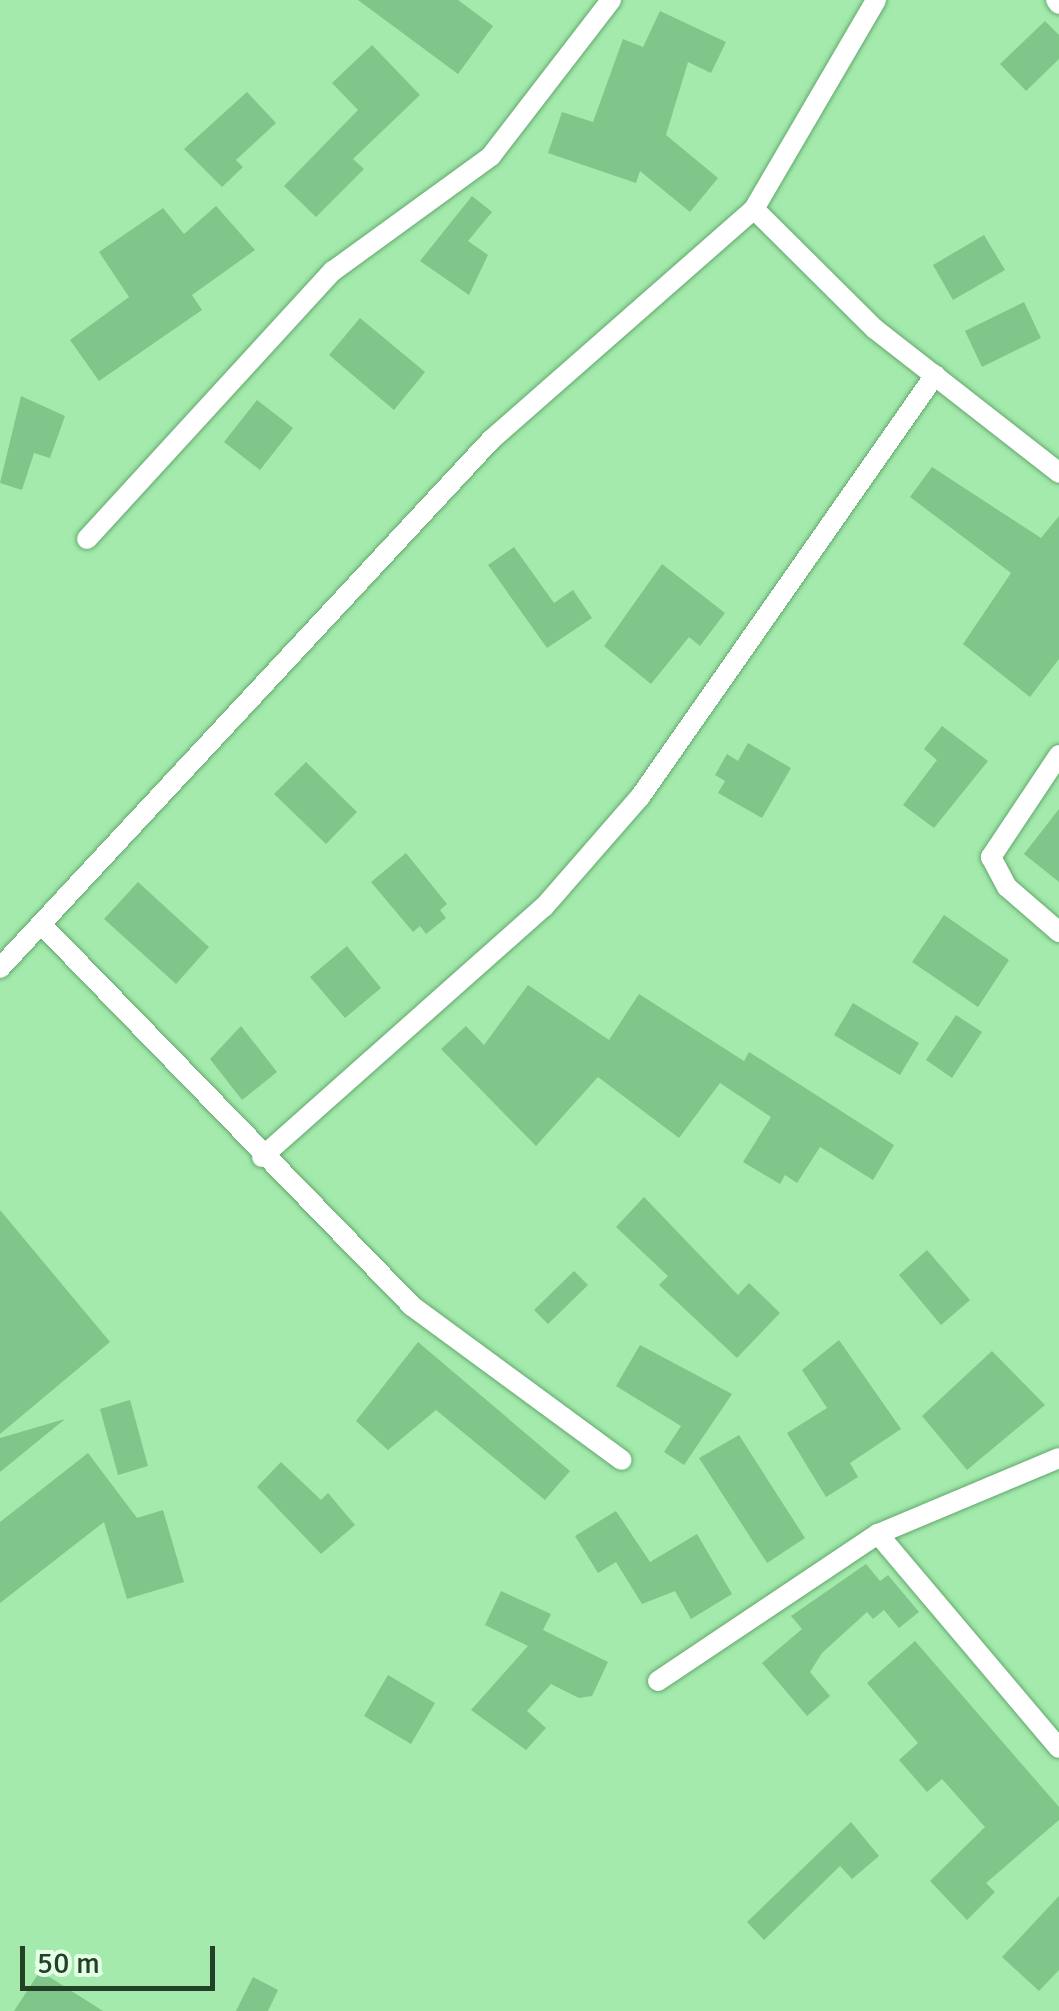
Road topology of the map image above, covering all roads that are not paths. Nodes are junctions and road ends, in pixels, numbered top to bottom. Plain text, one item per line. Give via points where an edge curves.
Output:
1 (876, 0) edge
2 (604, 2) edge
3 (754, 209) junction
4 (935, 375) junction
5 (1059, 473) edge
6 (87, 540) dead end
7 (1059, 755) edge
8 (43, 926) junction
9 (1059, 932) edge
10 (0, 968) edge
11 (262, 1157) junction
12 (1059, 1458) edge
13 (622, 1460) dead end
14 (878, 1534) junction
15 (658, 1681) dead end
16 (1059, 1748) edge

1 - 3 street
2 - 6 street via 491,156 333,272
3 - 4 street via 875,329
3 - 8 street via 491,440 263,676
4 - 5 street
4 - 11 street via 628,810 544,908
7 - 9 street via 992,856 1006,887
8 - 10 street
8 - 11 street
11 - 13 street via 412,1306
12 - 14 street
14 - 15 street
14 - 16 street

